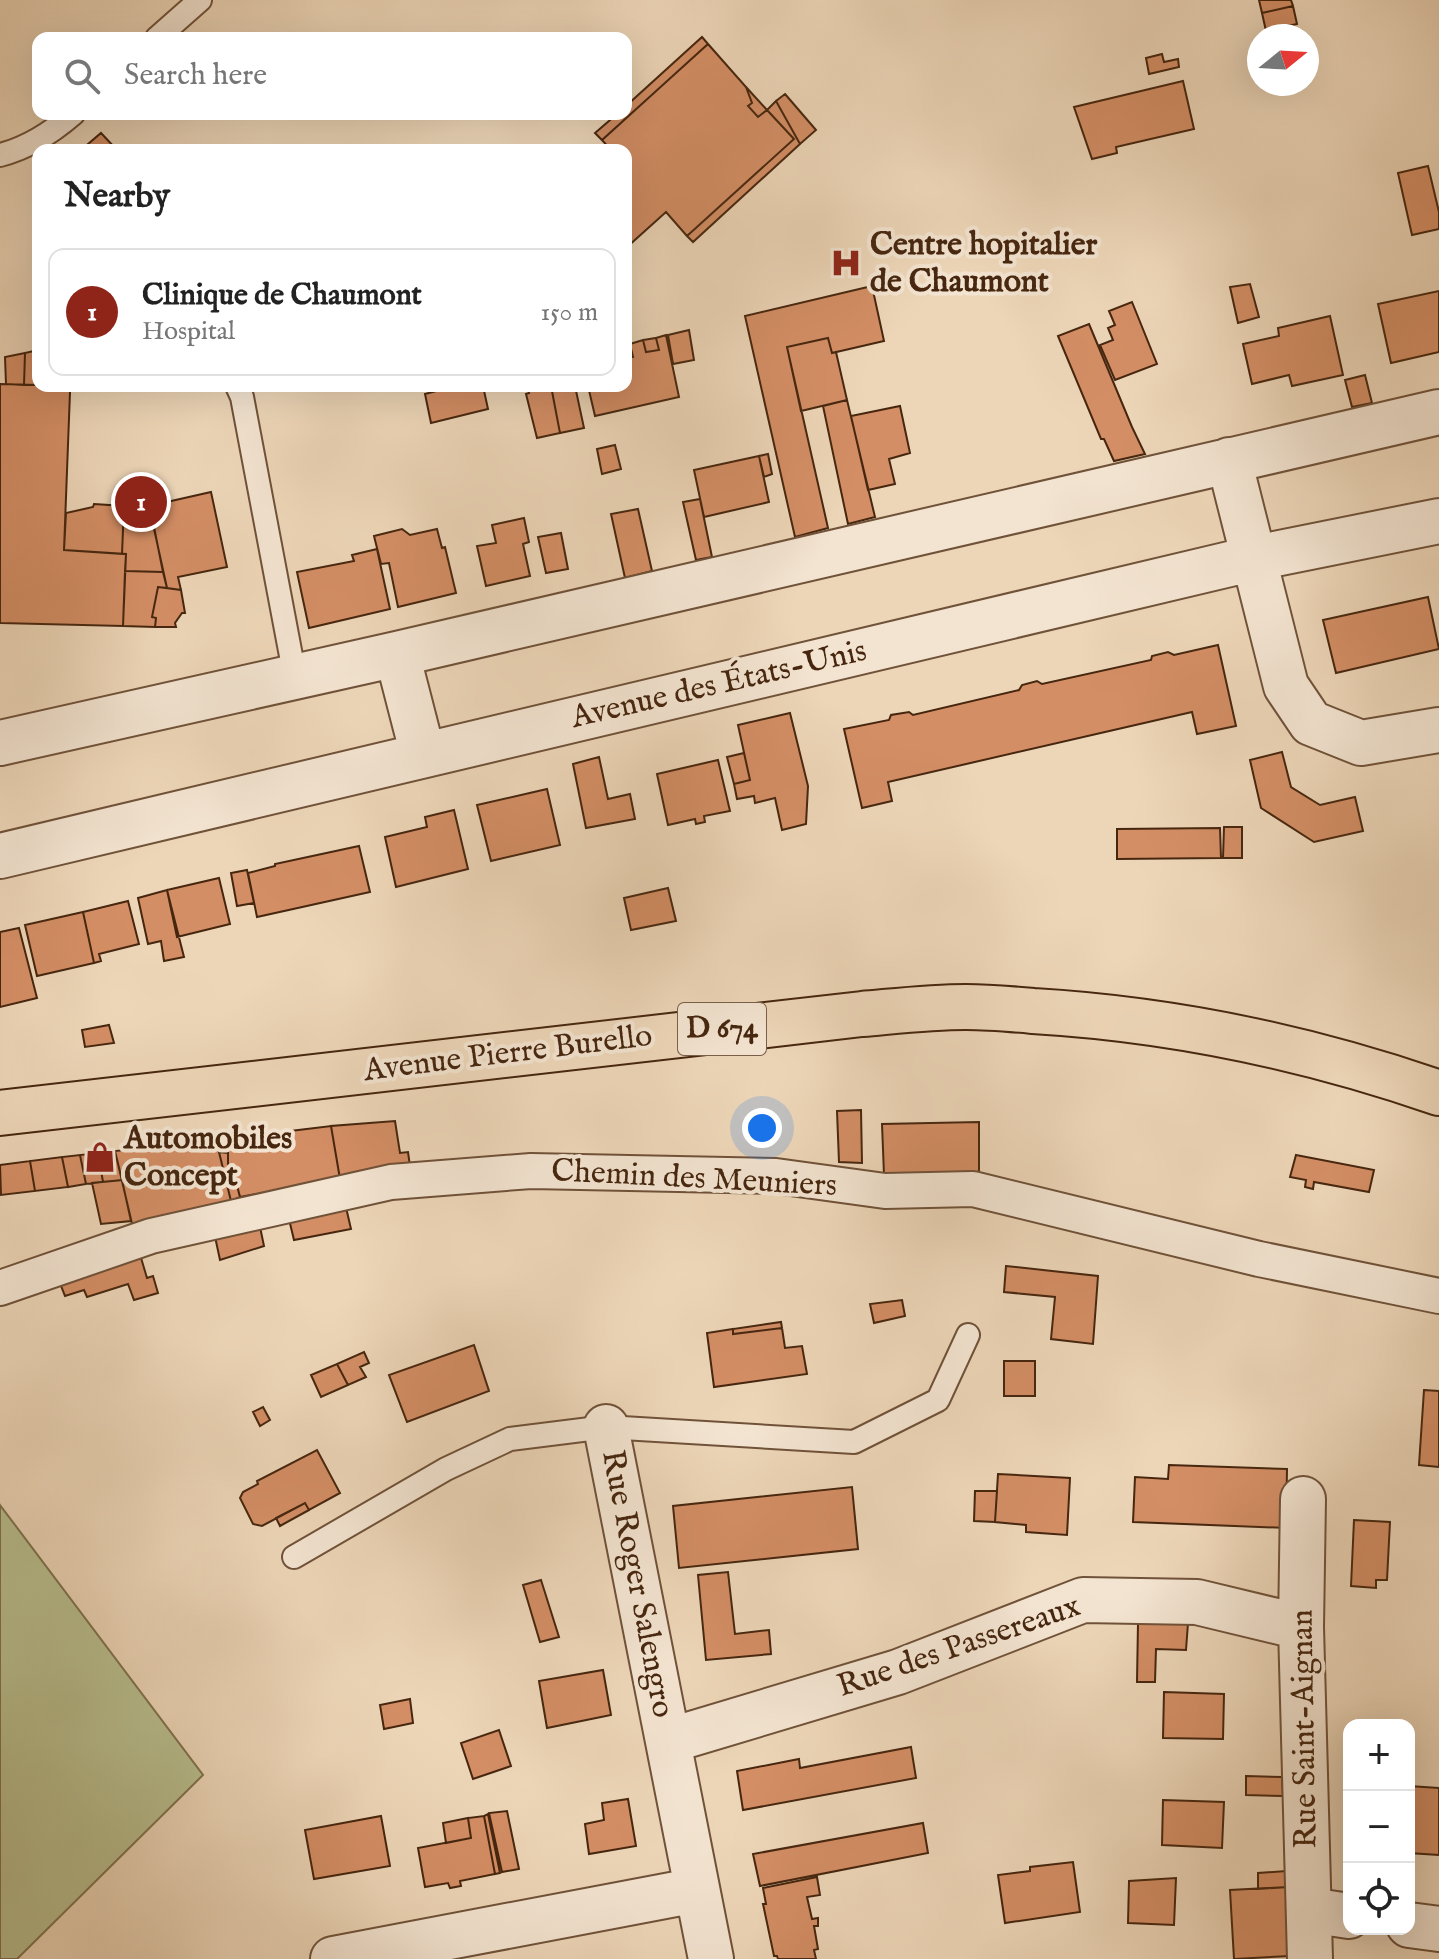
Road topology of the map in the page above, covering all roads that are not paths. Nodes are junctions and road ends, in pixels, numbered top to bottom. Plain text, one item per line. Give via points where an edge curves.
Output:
1 (200, 0) edge
2 (164, 32) edge
3 (66, 120) edge
4 (0, 155) edge
5 (240, 392) edge
6 (1439, 412) edge
7 (1229, 460) junction
8 (1439, 521) edge
9 (1255, 558) junction
10 (397, 654) junction
11 (295, 677) junction
12 (1439, 730) edge
13 (0, 743) edge
14 (423, 755) junction
15 (0, 856) edge
16 (1439, 1093) edge
17 (0, 1113) edge
18 (0, 1288) edge
19 (1439, 1296) edge
20 (968, 1335) dead end
21 (606, 1427) junction
22 (1303, 1499) dead end
23 (294, 1557) dead end
24 (1301, 1627) junction
25 (668, 1741) junction
26 (697, 1890) junction
27 (1329, 1913) edge
28 (1415, 1926) edge
29 (1439, 1929) edge
30 (333, 1959) edge
31 (711, 1959) edge
32 (1310, 1959) edge

1 - 2 lane
3 - 4 lane via 18,151
5 - 11 lane
6 - 7 street
7 - 9 street
7 - 10 street
8 - 9 street, Avenue des États-Unis
9 - 12 street via 1286,686 1311,723 1361,743
9 - 14 street, Avenue des États-Unis
10 - 11 street
10 - 14 street
11 - 13 street
14 - 15 street, Avenue des États-Unis
16 - 17 main road, Avenue Pierre Burello / D 674 via 1272,1046 1173,1026 967,1007 847,1015
18 - 19 street, Chemin des Meuniers via 151,1236 391,1182 531,1171 776,1176 885,1191 973,1189 1259,1259
20 - 21 lane, Rue Roger Salengro via 938,1400 854,1442
21 - 23 lane via 510,1439 446,1469
21 - 25 street, Rue Roger Salengro
22 - 24 street, Rue Saint-Aignan
24 - 25 street, Rue des Passereaux via 1197,1602 1083,1600 898,1672
24 - 27 street, Rue Saint-Aignan
25 - 26 street, Rue Roger Salengro
26 - 30 street
26 - 31 street, Rue Roger Salengro
27 - 32 street, Rue Saint-Aignan
28 - 29 street

